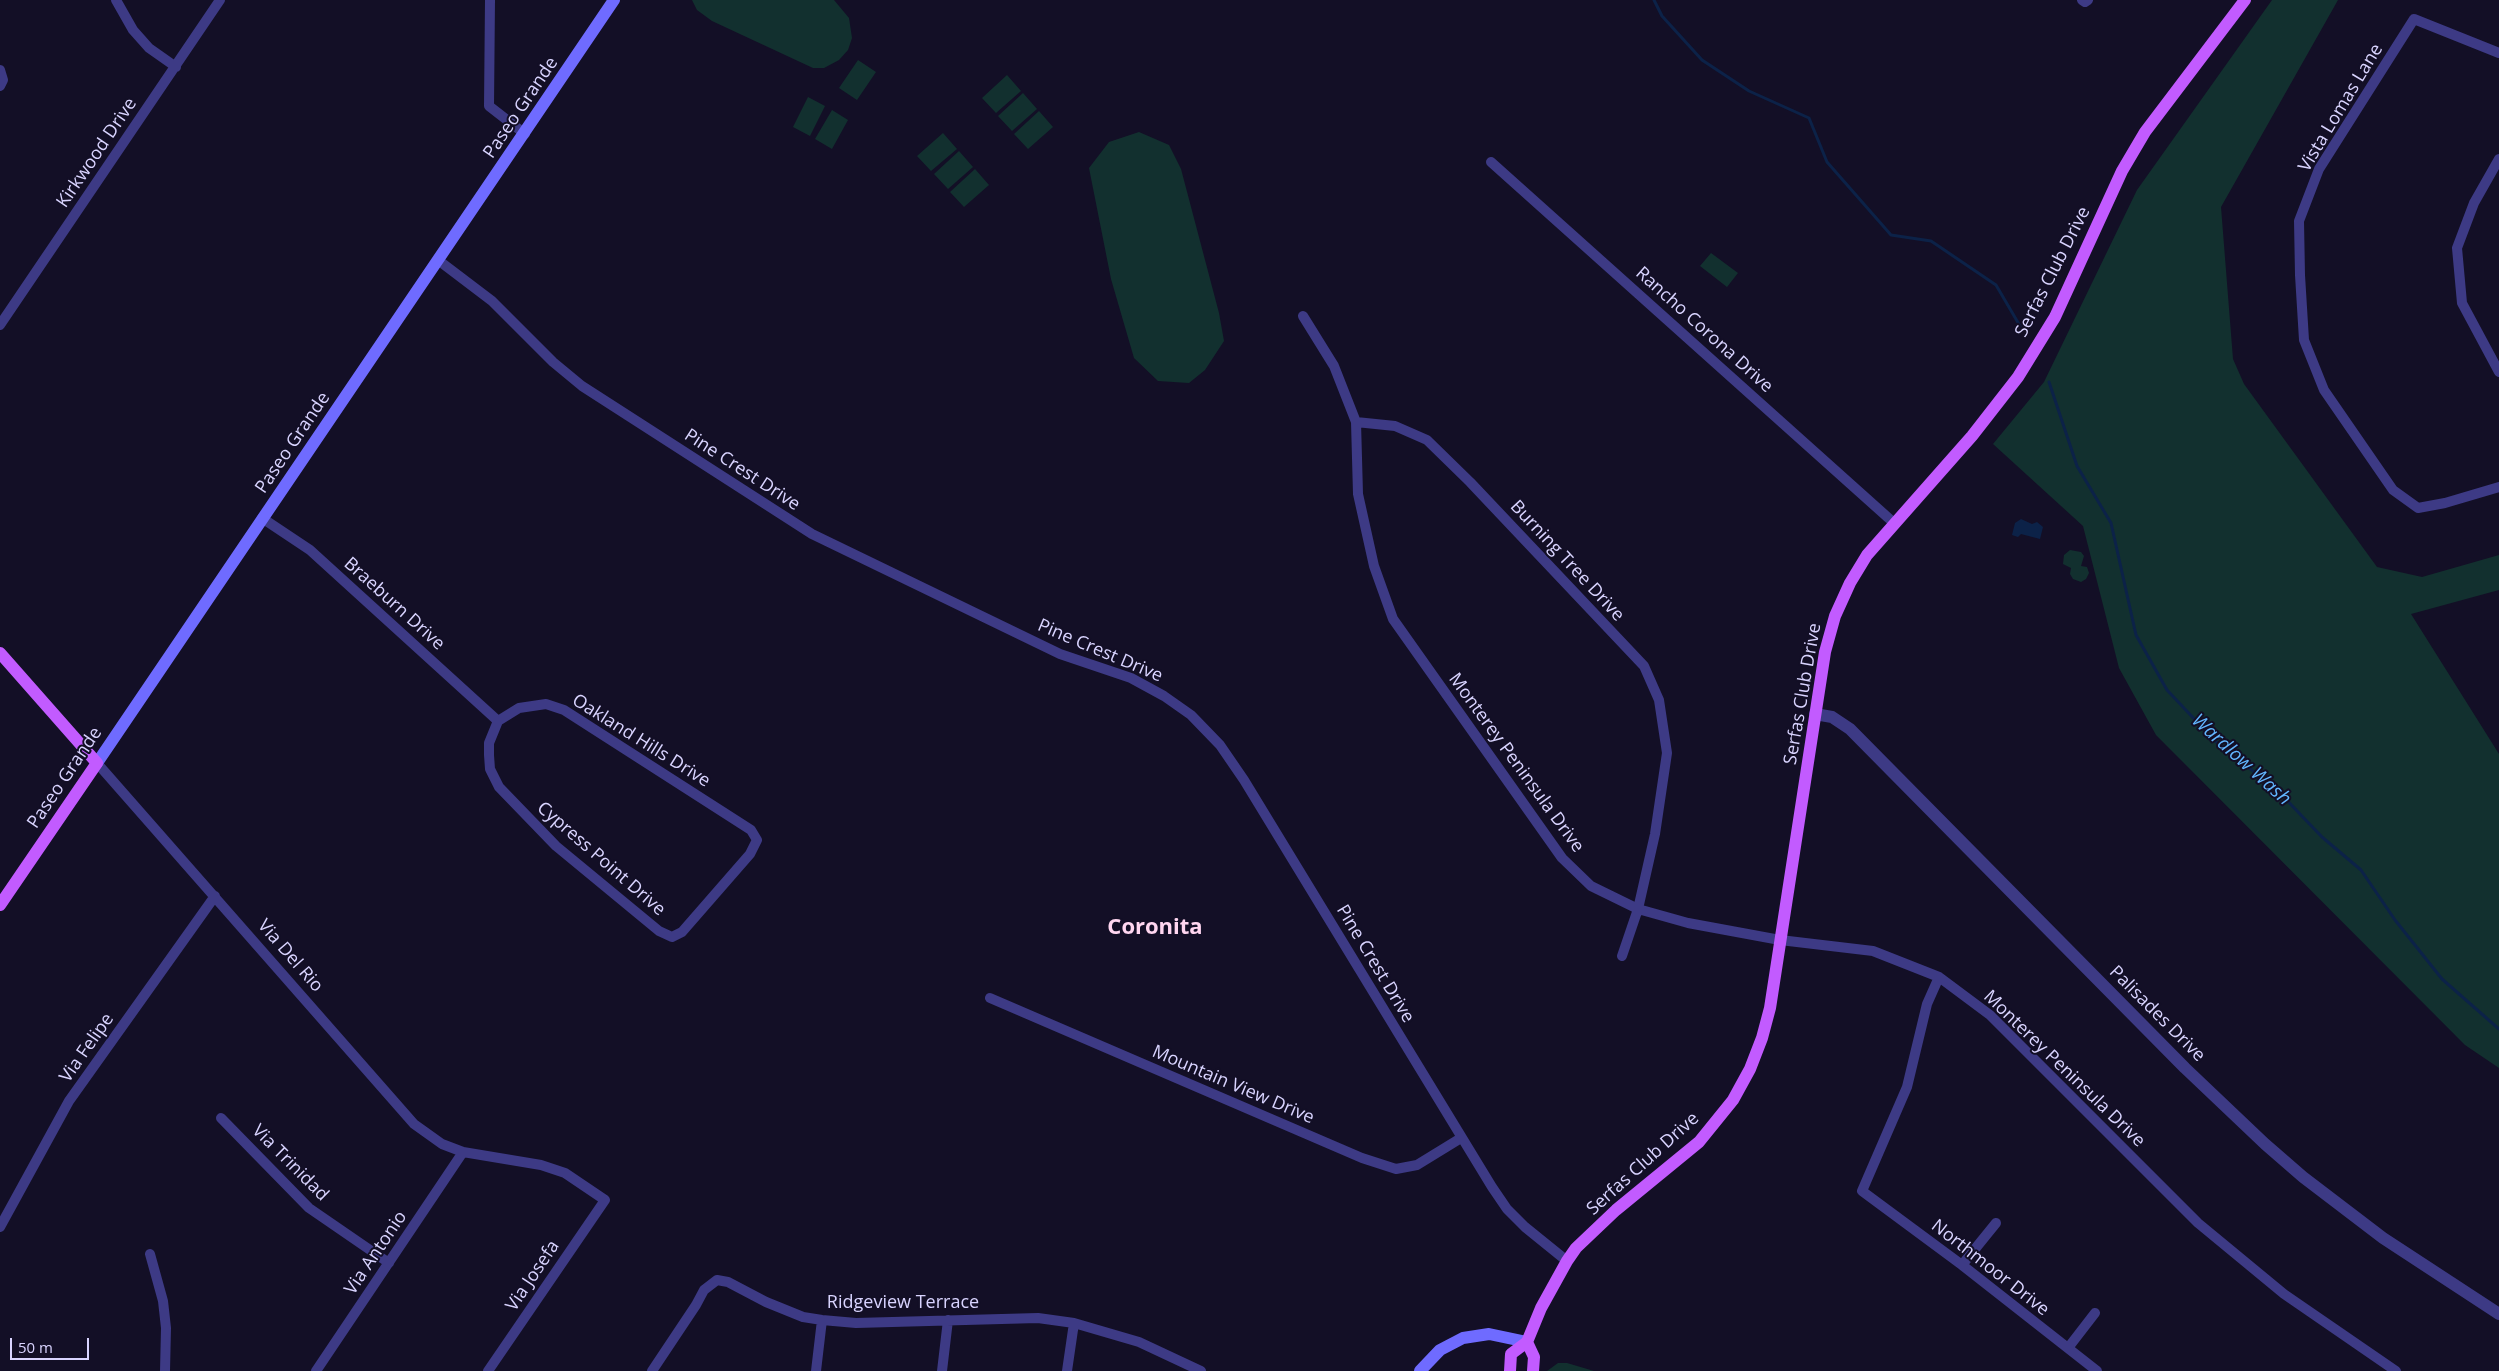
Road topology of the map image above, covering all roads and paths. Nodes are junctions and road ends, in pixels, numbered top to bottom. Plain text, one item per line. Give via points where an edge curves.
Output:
1 (116, 0) edge
2 (220, 0) edge
3 (490, 0) edge
4 (614, 0) edge
5 (2245, 0) edge
6 (2499, 53) edge
7 (176, 67) junction
8 (0, 70) edge
9 (0, 86) edge
10 (525, 134) junction
11 (2499, 159) edge
12 (1491, 162) dead end
13 (438, 260) junction
14 (1303, 316) dead end
15 (0, 325) edge
16 (2499, 372) edge
17 (1356, 422) junction
18 (2499, 487) edge
19 (262, 518) junction
20 (1894, 523) junction
21 (0, 653) edge
22 (1815, 714) junction
23 (498, 720) junction
24 (97, 762) junction
25 (215, 896) junction
26 (0, 905) edge
27 (1638, 909) junction
28 (672, 937) joint
29 (1780, 940) junction
30 (1622, 956) dead end
31 (1939, 977) junction
32 (990, 998) dead end
33 (221, 1118) dead end
34 (1461, 1138) junction
35 (464, 1152) junction
36 (605, 1200) joint
37 (1996, 1222) dead end
38 (0, 1227) edge
39 (150, 1254) dead end
40 (1567, 1260) junction
41 (389, 1263) junction
42 (1962, 1265) junction
43 (2095, 1313) dead end
44 (2499, 1314) edge
45 (822, 1320) junction
46 (948, 1320) junction
47 (1074, 1322) junction
48 (1527, 1342) junction
49 (2068, 1348) junction
50 (164, 1371) edge
51 (316, 1371) edge
52 (488, 1371) edge
53 (652, 1371) edge
54 (816, 1371) edge
55 (942, 1371) edge
56 (1067, 1371) edge
57 (1201, 1371) edge
58 (1420, 1371) edge
59 (1510, 1371) edge
60 (1533, 1371) edge
61 (2097, 1371) edge
62 (2396, 1371) edge

1 - 7 street via 133,30 149,48
2 - 7 street, Kirkwood Drive
3 - 10 street via 489,106
4 - 10 main road, Paseo Grande
5 - 20 main road, Serfas Club Drive via 2145,132 2122,171 2054,317 2018,377 1972,436
6 - 18 street, Vista Lomas Lane via 2414,20 2319,169 2299,221 2304,340 2324,390 2393,490 2418,508
7 - 15 street, Kirkwood Drive
8 - 9 street via 3,80
10 - 13 main road, Paseo Grande
11 - 16 street via 2474,202 2457,248 2462,303
12 - 20 street, Rancho Corona Drive
13 - 19 main road, Paseo Grande
13 - 34 street, Pine Crest Drive via 486,295 553,362 582,386 812,534 1060,654 1131,678 1190,714 1220,745 1244,780
14 - 17 street via 1334,366
17 - 27 street, Monterey Peninsula Drive via 1358,494 1374,566 1392,619 1562,858 1591,886
17 - 27 street, Burning Tree Drive via 1395,426 1427,440 1644,666 1659,700 1667,753 1655,834
19 - 23 street, Braeburn Drive via 310,550
19 - 24 main road, Paseo Grande
20 - 22 main road, Serfas Club Drive via 1867,555 1835,616 1825,652
21 - 24 main road, Via Del Rio
22 - 29 main road, Serfas Club Drive
22 - 44 street, Palisades Drive via 1837,720 1863,742 2185,1068 2265,1144 2383,1238
23 - 28 street, Cypress Point Drive via 489,743 489,755 490,768 499,787 556,846 659,931
23 - 28 street, Oakland Hills Drive via 519,708 532,705 546,704 564,710 751,830 757,840 750,854 682,932
24 - 25 street, Via Del Rio
24 - 26 main road, Paseo Grande
25 - 35 street, Via Del Rio via 414,1124 442,1144
25 - 38 street, Via Felipe via 69,1101
27 - 29 street, Monterey Peninsula Drive via 1688,923
27 - 30 street, Burning Tree Drive
29 - 31 street, Monterey Peninsula Drive via 1873,951
29 - 40 main road, Serfas Club Drive via 1762,1038 1734,1100 1699,1142 1616,1210
31 - 42 street, Northmoor Drive via 1927,1004 1907,1087 1862,1192
31 - 62 street, Monterey Peninsula Drive via 1990,1015 2198,1223 2284,1294
32 - 34 street, Mountain View Drive via 1362,1158 1396,1168 1417,1166
33 - 41 street, Via Trinidad via 309,1208
34 - 40 street, Pine Crest Drive via 1507,1209
35 - 36 street, Via Del Rio via 541,1165 566,1173
35 - 41 street, Via Antonio
36 - 52 street, Via Josefa
37 - 42 street
39 - 50 street via 163,1301 166,1328
40 - 48 main road, Serfas Club Drive via 1540,1308
41 - 51 street, Via Antonio
42 - 49 street, Northmoor Drive
43 - 49 street
45 - 46 street, Ridgeview Terrace via 856,1323
45 - 53 street, Ridgeview Terrace via 766,1302 728,1282 717,1280 704,1290
45 - 54 street
46 - 47 street, Ridgeview Terrace via 1038,1318
46 - 55 street
47 - 56 street
47 - 57 street, Ridgeview Terrace via 1139,1342
48 - 58 main road via 1489,1334 1463,1338 1440,1350
48 - 59 main road, Serfas Club Drive via 1511,1354
48 - 60 main road via 1534,1357
49 - 61 street, Northmoor Drive

